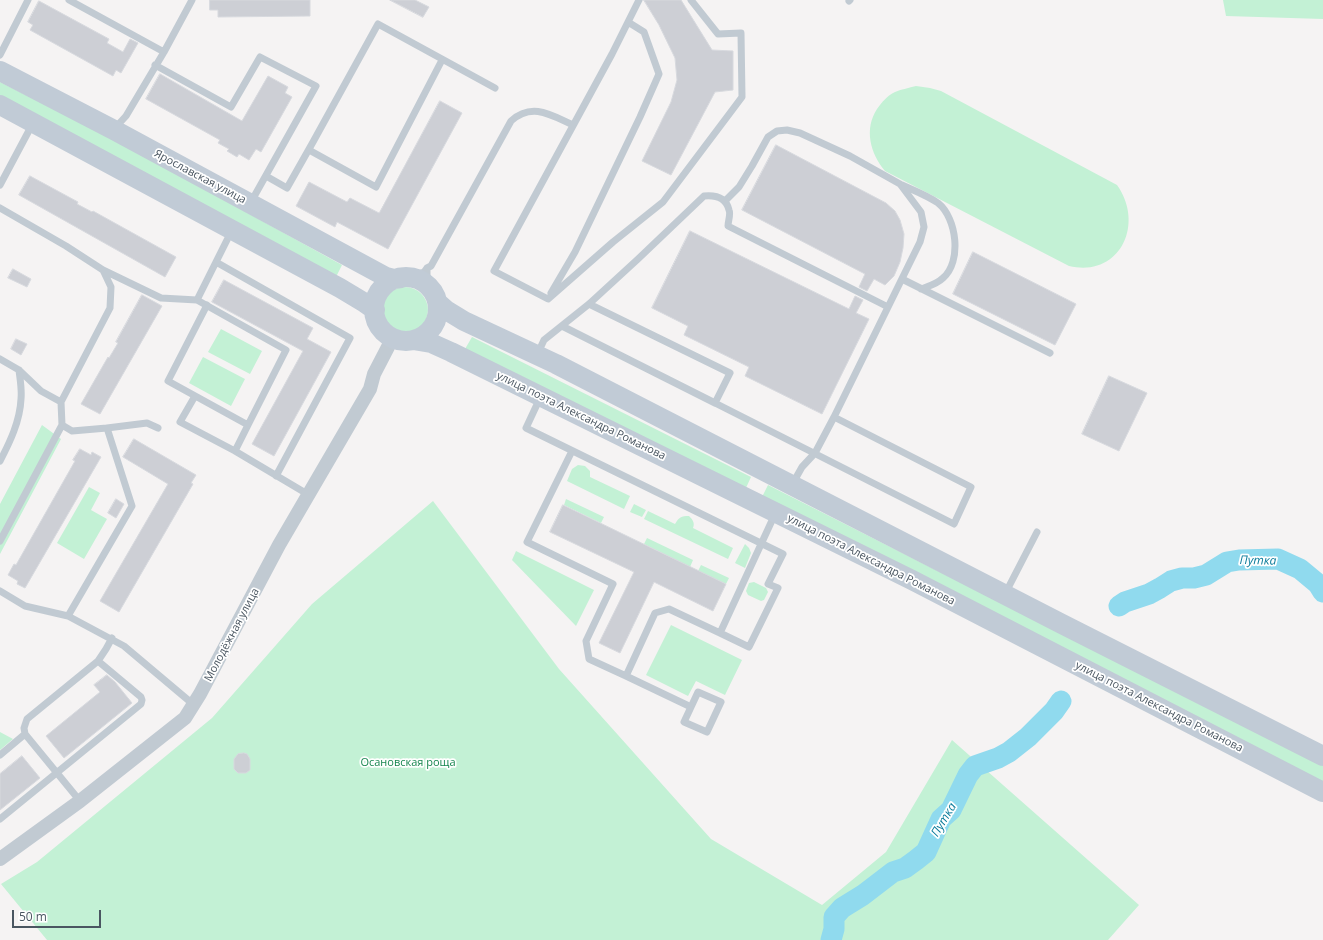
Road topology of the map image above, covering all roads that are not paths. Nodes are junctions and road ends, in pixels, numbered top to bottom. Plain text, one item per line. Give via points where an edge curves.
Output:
1 (28, 0) edge
2 (69, 0) edge
3 (192, 0) edge
4 (639, 0) edge
5 (691, 0) edge
6 (628, 22) junction
7 (164, 52) junction
8 (0, 55) edge
9 (442, 60) junction
10 (155, 65) junction
11 (0, 71) edge
12 (495, 88) dead end
13 (0, 105) edge
14 (33, 123) junction
15 (573, 125) junction
16 (114, 130) junction
17 (309, 150) junction
18 (266, 176) junction
19 (900, 184) junction
20 (0, 185) edge
21 (725, 201) junction
22 (250, 204) junction
23 (0, 208) edge
24 (232, 230) junction
25 (216, 262) junction
26 (427, 268) junction
27 (104, 270) junction
28 (404, 278) junction
29 (902, 279) junction
30 (921, 289) junction
31 (434, 296) junction
32 (548, 299) junction
33 (197, 300) junction
34 (589, 304) junction
35 (207, 305) junction
36 (888, 307) junction
37 (374, 310) junction
38 (562, 326) junction
39 (396, 340) junction
40 (1050, 353) dead end
41 (537, 355) junction
42 (0, 359) edge
43 (19, 370) junction
44 (195, 396) junction
45 (541, 396) junction
46 (61, 402) junction
47 (715, 403) junction
48 (834, 417) junction
49 (62, 425) junction
50 (248, 425) junction
51 (107, 428) junction
52 (158, 428) dead end
53 (572, 450) junction
54 (235, 451) junction
55 (815, 453) junction
56 (0, 461) edge
57 (276, 476) junction
58 (792, 485) junction
59 (309, 495) junction
60 (776, 512) junction
61 (1037, 532) dead end
62 (0, 541) edge
63 (762, 543) junction
64 (0, 591) edge
65 (1005, 595) junction
66 (68, 616) junction
67 (720, 633) junction
68 (112, 638) junction
69 (98, 661) junction
70 (626, 676) junction
71 (194, 705) junction
72 (691, 706) junction
73 (26, 734) junction
74 (0, 755) edge
75 (1323, 756) edge
76 (57, 773) junction
77 (1323, 792) edge
78 (80, 801) junction
79 (0, 819) edge
80 (0, 859) edge

1 - 8 lane
2 - 7 lane
3 - 7 lane
4 - 6 lane
5 - 32 lane via 718,34 741,33 742,97 663,202
6 - 15 lane
6 - 32 lane via 644,32 659,74 575,252
7 - 10 lane
9 - 12 lane
9 - 17 lane via 378,24
9 - 17 lane via 376,187
10 - 16 lane via 124,119
10 - 18 lane via 231,107 260,57 316,86
11 - 16 main road, Ярославская улица
13 - 14 main road
14 - 20 lane
14 - 24 main road
15 - 26 lane via 541,111 522,114 511,121 431,266
15 - 32 lane via 494,270
16 - 22 main road, Ярославская улица
17 - 18 lane via 286,188
18 - 22 lane
19 - 21 lane via 850,156 800,133 776,131 768,137 739,187
19 - 29 lane via 921,212 924,226 920,242
19 - 30 lane via 938,203 945,211 953,233 956,252 950,270 937,283
21 - 34 lane via 715,195 704,196
21 - 36 lane via 730,211 728,226
22 - 28 main road, Ярославская улица via 386,277
23 - 27 lane
24 - 25 lane
24 - 37 main road via 365,302
25 - 33 lane
25 - 57 lane via 350,338
26 - 28 lane via 424,272
26 - 31 lane via 427,281
27 - 33 lane via 161,298
27 - 46 lane via 111,286 110,308
28 - 31 main road via 421,281
28 - 37 main road via 394,280 384,287 377,298
29 - 30 lane
29 - 36 lane
30 - 40 lane
31 - 39 main road via 437,316 431,329 426,334
31 - 41 main road via 446,310 464,321
33 - 35 lane
34 - 38 lane
34 - 47 lane via 730,373
35 - 44 lane via 168,381
35 - 50 lane via 286,350
36 - 48 lane
37 - 39 main road via 379,325
38 - 41 lane via 544,340
38 - 47 lane
39 - 45 main road, улица поэта Александра Романова via 431,343
39 - 59 street, Молодёжная улица via 374,374 370,389
41 - 58 main road
42 - 43 lane
43 - 46 lane via 41,391
43 - 56 lane via 21,399 16,424
44 - 50 lane
44 - 54 lane via 180,422
45 - 53 lane via 526,428
45 - 60 main road, улица поэта Александра Романова
46 - 49 lane
47 - 55 lane
48 - 55 lane
48 - 55 lane via 971,487 954,524
49 - 51 lane via 72,431
49 - 62 lane
50 - 54 lane
51 - 52 lane via 147,423
51 - 66 lane via 132,506
53 - 63 lane
53 - 70 lane via 527,542 613,584 586,641 589,659
54 - 57 lane
55 - 58 lane via 802,467
57 - 59 lane
58 - 65 main road
59 - 71 street, Молодёжная улица
60 - 63 lane
60 - 77 main road, улица поэта Александра Романова
61 - 65 lane
63 - 67 lane
63 - 67 lane via 783,554 768,584 778,588 749,647
64 - 66 lane via 25,606
65 - 75 main road
66 - 68 lane
67 - 70 lane via 670,609 655,613
68 - 69 lane
68 - 71 lane
69 - 73 lane via 27,719 24,728
69 - 76 lane via 140,697 141,704
70 - 72 lane
71 - 78 street, Молодёжная улица via 185,718
72 - 72 lane via 684,722 707,732 721,702 698,692
73 - 74 lane
73 - 76 lane
76 - 78 lane
76 - 79 lane
78 - 80 street, Молодёжная улица

